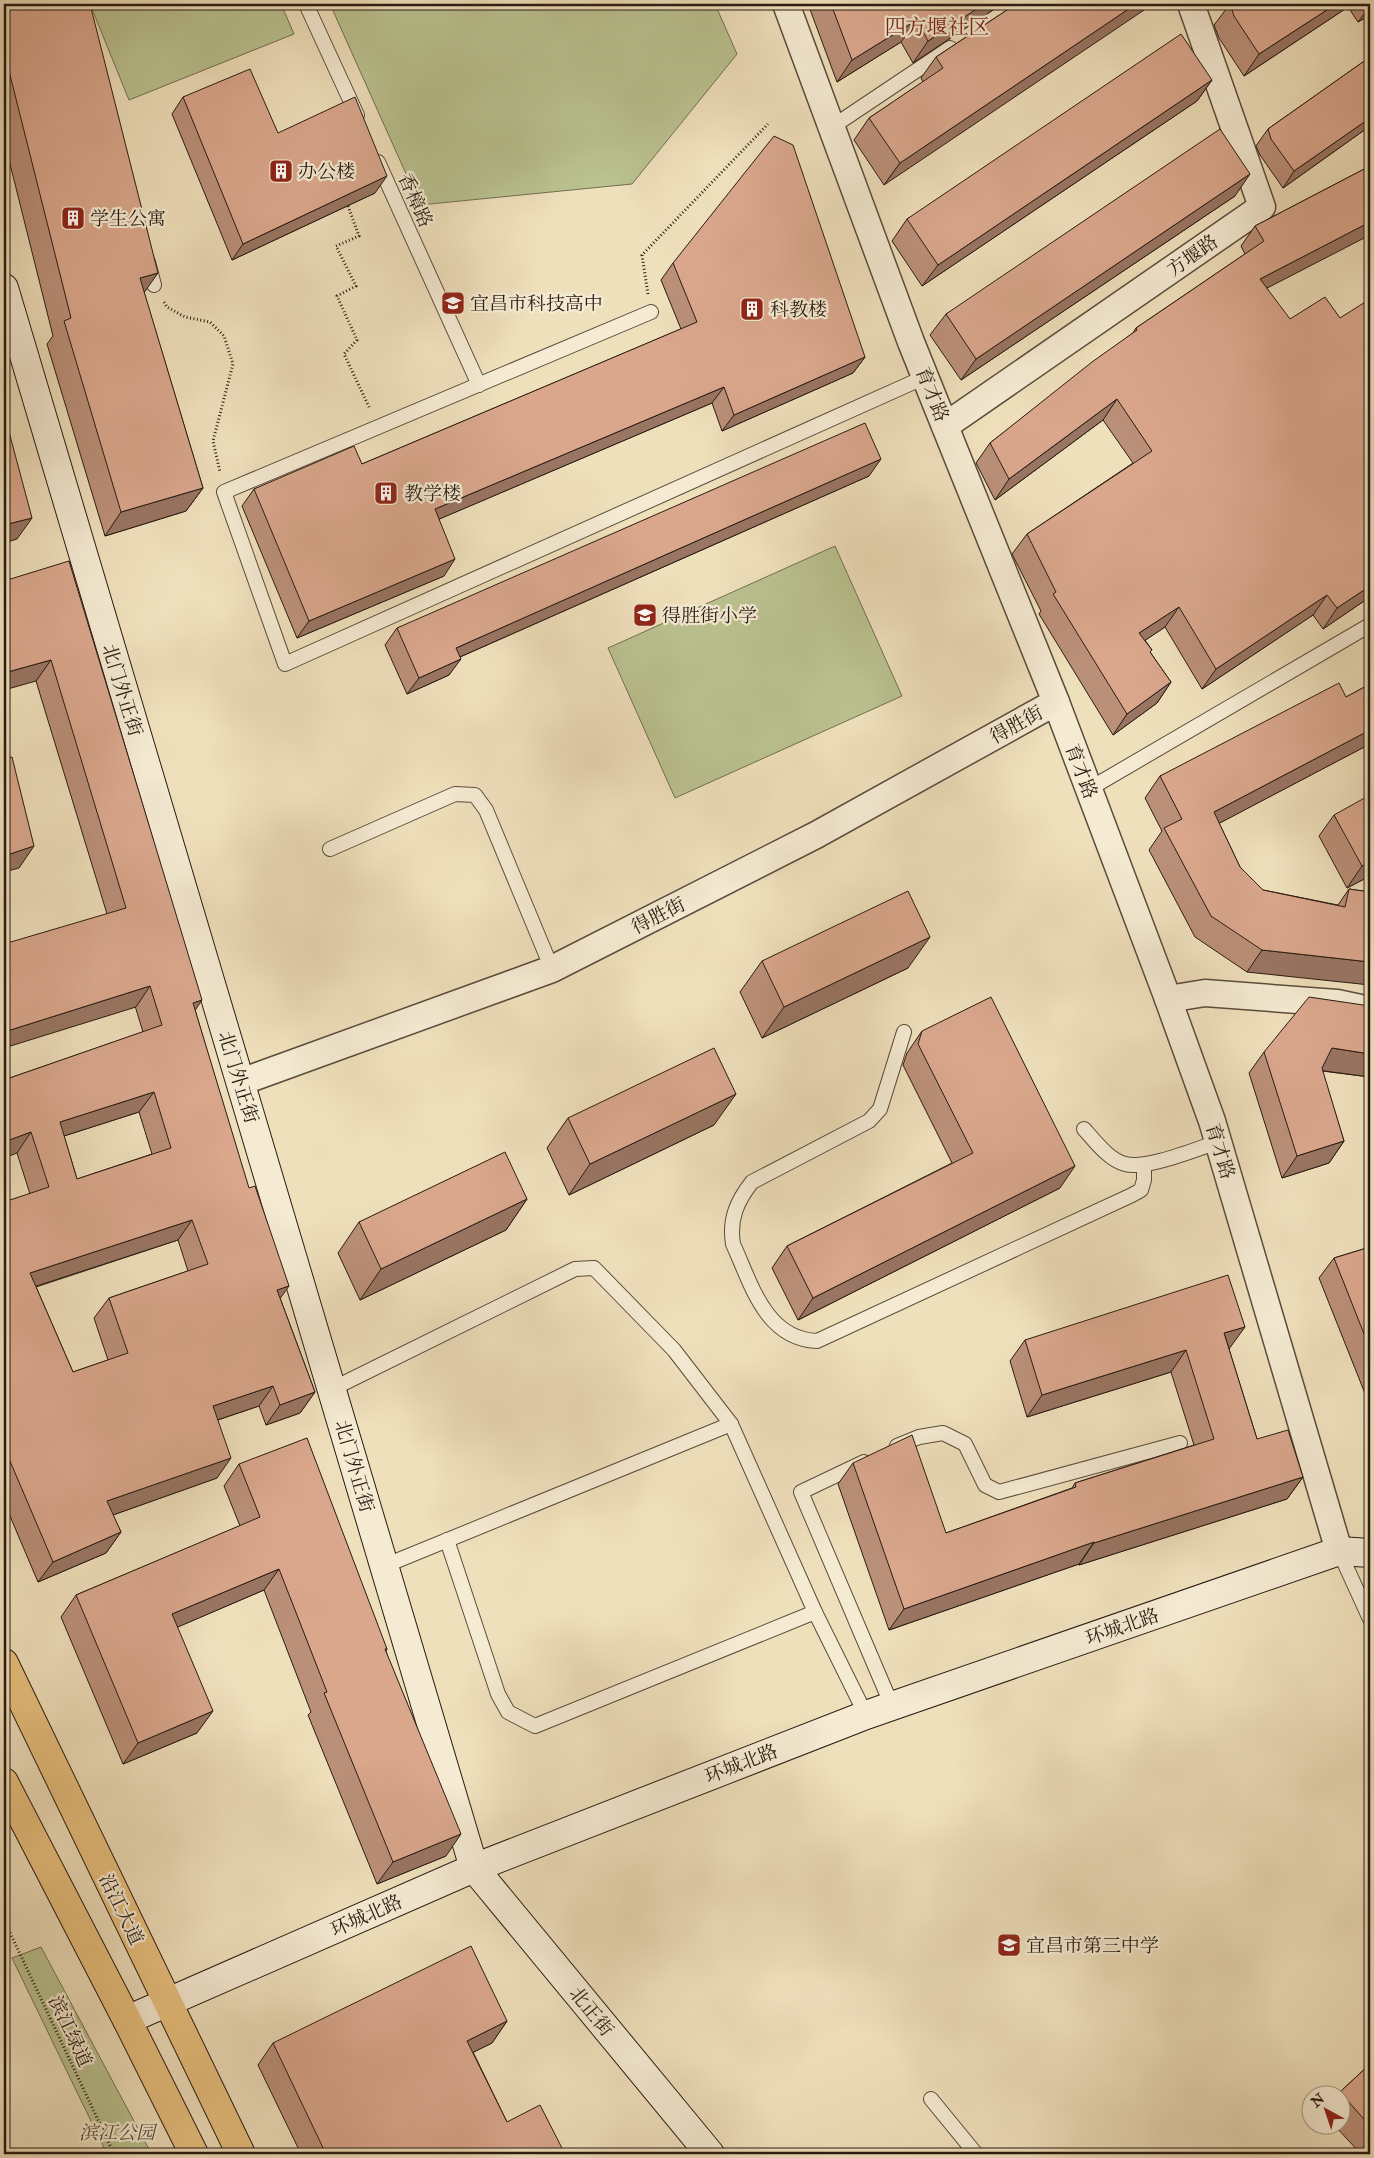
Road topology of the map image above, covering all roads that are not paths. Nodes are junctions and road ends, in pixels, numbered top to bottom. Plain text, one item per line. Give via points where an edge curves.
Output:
1 (306, 4) edge
2 (786, 4) edge
3 (1191, 4) edge
4 (961, 41) edge
5 (832, 127) junction
6 (364, 131) edge
7 (372, 149) edge
8 (144, 248) edge
9 (154, 285) edge
10 (4, 288) edge
11 (651, 312) road end
12 (925, 377) junction
13 (479, 385) junction
14 (945, 426) junction
15 (1370, 625) edge
16 (1056, 702) junction
17 (1089, 789) junction
18 (330, 849) dead end
19 (552, 968) junction
20 (1168, 999) junction
21 (1370, 1010) edge
22 (904, 1032) dead end
23 (241, 1082) junction
24 (1084, 1129) dead end
25 (1218, 1142) junction
26 (1144, 1166) junction
27 (332, 1389) junction
28 (731, 1424) junction
29 (1180, 1443) dead end
30 (447, 1540) junction
31 (1339, 1551) junction
32 (1370, 1553) edge
33 (384, 1566) junction
34 (815, 1612) junction
35 (1370, 1619) edge
36 (4, 1663) edge
37 (892, 1706) junction
38 (866, 1715) junction
39 (4, 1782) edge
40 (474, 1868) junction
41 (166, 2002) junction
42 (127, 2020) junction
43 (931, 2099) dead end
44 (194, 2154) edge
45 (241, 2154) edge
46 (710, 2154) edge
47 (976, 2154) edge

1 - 6 lane
2 - 5 street, 育才路
3 - 14 street, 方堰路 via 1262,207
4 - 5 lane
5 - 12 street, 育才路
7 - 13 lane, 香樟路
8 - 9 lane
10 - 23 street, 北门外正街
11 - 13 lane
12 - 13 lane via 285,664 224,492
12 - 14 street, 育才路
14 - 16 street, 育才路
15 - 17 lane
16 - 17 street, 育才路
16 - 19 street, 得胜街 via 816,835
17 - 20 street, 育才路
18 - 19 lane via 455,794 475,795 486,810
19 - 23 street, 得胜街
20 - 21 street via 1205,993 1337,1003
20 - 25 street, 育才路
22 - 26 lane via 880,1109 869,1121 752,1182 733,1212 733,1244 765,1313 793,1335 817,1341 1132,1195 1141,1190
23 - 27 street, 北门外正街
24 - 26 lane via 1112,1158 1125,1164
25 - 26 lane
25 - 31 street, 育才路
27 - 28 lane via 575,1268 594,1268 674,1350
27 - 33 street, 北门外正街
28 - 30 lane
28 - 34 lane
29 - 37 lane via 999,1492 985,1485 965,1444 943,1433 919,1436 801,1492
30 - 33 lane
30 - 34 lane via 498,1694 508,1712 535,1726
31 - 32 street, 环城北路
31 - 35 lane
31 - 37 street, 环城北路
33 - 40 street, 北门外正街
34 - 38 lane
36 - 41 main road, 沿江大道
37 - 38 street, 环城北路
38 - 40 street, 环城北路
39 - 42 main road
40 - 41 street, 环城北路
40 - 46 street, 北正街
41 - 42 street, 环城北路
41 - 45 main road, 沿江大道
42 - 44 main road
43 - 47 lane

